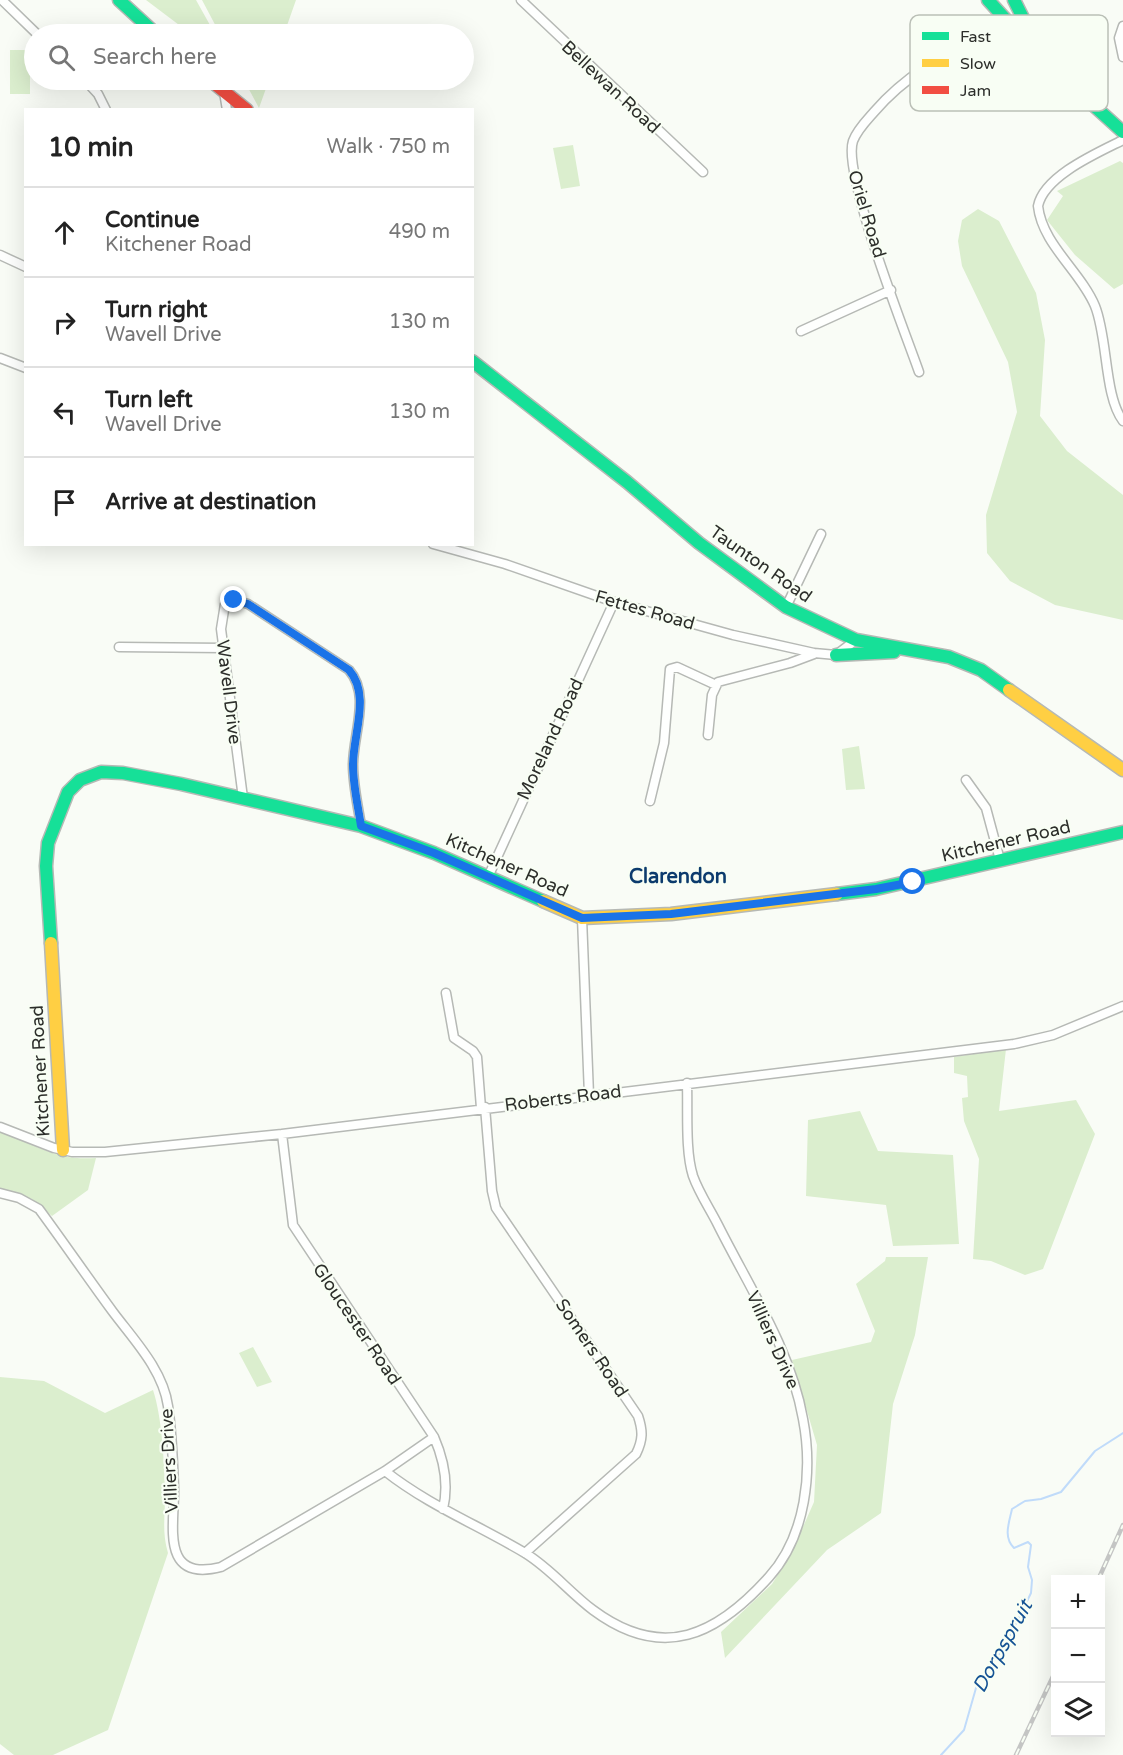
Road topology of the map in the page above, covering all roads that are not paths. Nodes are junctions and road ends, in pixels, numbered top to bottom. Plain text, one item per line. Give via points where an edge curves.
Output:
1 (2, 0) edge
2 (119, 0) edge
3 (521, 0) edge
4 (988, 0) edge
5 (1000, 0) edge
6 (1014, 0) edge
7 (1006, 15) edge
8 (1009, 15) edge
9 (1022, 15) edge
10 (27, 24) edge
11 (145, 24) edge
12 (1123, 26) edge
13 (1123, 57) edge
14 (910, 79) edge
15 (94, 90) edge
16 (222, 90) edge
17 (224, 92) junction
18 (105, 108) edge
19 (227, 108) edge
20 (244, 108) edge
21 (1100, 111) edge
22 (1123, 132) edge
23 (1123, 140) edge
24 (703, 172) dead end
25 (0, 255) edge
26 (24, 266) edge
27 (891, 290) junction
28 (801, 331) dead end
29 (0, 358) edge
30 (474, 363) edge
31 (24, 367) edge
32 (919, 372) dead end
33 (1123, 421) edge
34 (821, 534) dead end
35 (440, 546) edge
36 (614, 602) junction
37 (786, 607) junction
38 (856, 640) junction
39 (119, 646) dead end
40 (224, 648) junction
41 (904, 650) junction
42 (814, 653) junction
43 (836, 655) junction
44 (716, 685) junction
45 (708, 735) dead end
46 (1123, 770) edge
47 (966, 780) dead end
48 (243, 798) junction
49 (650, 801) dead end
50 (361, 826) junction
51 (1123, 832) edge
52 (1000, 860) junction
53 (488, 877) junction
54 (582, 918) junction
55 (446, 993) dead end
56 (1123, 1006) edge
57 (687, 1083) junction
58 (589, 1095) junction
59 (483, 1108) junction
60 (0, 1127) edge
61 (282, 1134) junction
62 (63, 1150) junction
63 (0, 1192) edge
64 (434, 1437) junction
65 (385, 1471) junction
66 (443, 1509) junction
67 (525, 1553) junction

1 - 10 street
2 - 11 street
3 - 24 street, Bellewan Road
4 - 7 street
5 - 8 street
6 - 9 street
12 - 13 street via 1119,38
14 - 27 street, Oriel Road via 879,106 854,140 851,167
15 - 18 street
16 - 17 street
17 - 19 street
17 - 20 street
21 - 22 street
23 - 33 street via 1063,174 1041,195 1038,206 1049,234 1094,304 1105,339 1116,406
25 - 26 street
27 - 28 street
27 - 32 street, Oriel Road
29 - 31 street
30 - 37 street, Taunton Road via 699,543
34 - 37 street
35 - 36 street, Fettes Road
36 - 42 street, Fettes Road
36 - 53 street, Moreland Road
37 - 38 street, Taunton Road
38 - 41 street, Taunton Road
38 - 43 street
39 - 40 street
40 - 48 street, Wavell Drive
40 - 50 street, Wavell Drive via 223,609 229,601 241,600 357,679 360,694 353,766
41 - 43 street
41 - 46 street, Taunton Road via 949,657 981,670
42 - 43 street, Fettes Road
42 - 44 street
44 - 45 street
44 - 49 street via 677,667 670,669 664,742
47 - 52 street via 986,808
48 - 50 street, Kitchener Road
48 - 62 street, Kitchener Road via 123,773 91,774 68,792 48,843 46,866
50 - 53 street, Kitchener Road
51 - 52 street, Kitchener Road
52 - 54 street, Kitchener Road via 876,889 671,914
53 - 54 street, Kitchener Road
54 - 58 street
55 - 59 street, Somers Road via 454,1038 477,1057
56 - 57 street, Roberts Road via 1053,1035 1014,1044
57 - 58 street, Roberts Road
57 - 67 street, Villiers Drive via 693,1176 776,1340 804,1419 808,1456 805,1497 794,1536 773,1572 750,1598 708,1630 680,1636 657,1636 623,1628 592,1609 555,1573
58 - 59 street, Roberts Road
59 - 61 street, Roberts Road
59 - 67 street, Somers Road via 496,1208 638,1416 643,1430 636,1454
60 - 62 street, Roberts Road via 40,1145
61 - 62 street, Roberts Road via 105,1152
61 - 64 street, Gloucester Road via 293,1225
63 - 65 street, Villiers Drive via 39,1209 154,1367 168,1406 174,1489 172,1540 176,1555 185,1565 198,1570 221,1567
64 - 65 street, Villiers Drive
64 - 66 street, Gloucester Road via 444,1468
65 - 66 street, Villiers Drive
66 - 67 street, Villiers Drive

